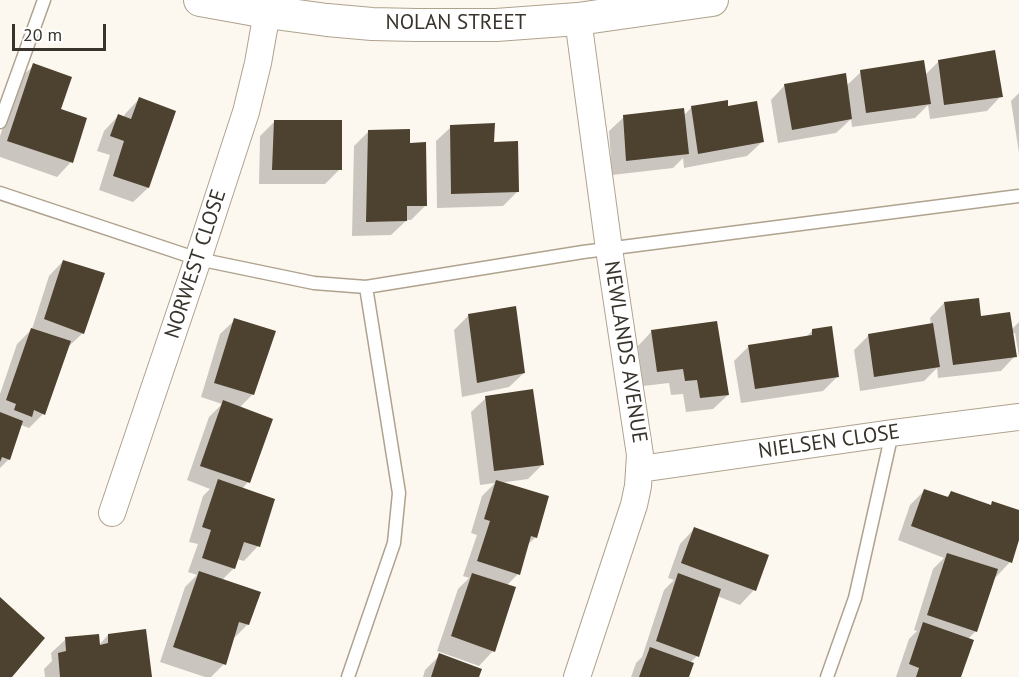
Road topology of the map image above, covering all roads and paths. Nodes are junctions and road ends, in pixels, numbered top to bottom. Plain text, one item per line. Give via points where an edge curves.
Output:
1 (44, 0) edge
2 (200, 0) edge
3 (712, 0) edge
4 (267, 12) junction
5 (578, 20) junction
6 (0, 122) edge
7 (0, 193) edge
8 (1019, 196) edge
9 (609, 249) junction
10 (198, 259) junction
11 (366, 287) junction
12 (1019, 417) edge
13 (892, 433) junction
14 (640, 469) junction
15 (111, 513) dead end
16 (348, 677) edge
17 (577, 677) edge
18 (827, 677) edge

1 - 6 lane
2 - 4 street, NOLAN STREET
3 - 5 street, NOLAN STREET
4 - 5 street, NOLAN STREET via 372,24 496,25
4 - 10 street, NORWEST CLOSE via 246,112
5 - 9 street, NEWLANDS AVENUE
7 - 10 lane
8 - 9 lane
9 - 11 lane
9 - 14 street, NEWLANDS AVENUE via 639,440
10 - 11 lane via 314,283
10 - 15 street, NORWEST CLOSE
11 - 16 lane via 399,493 394,543
12 - 13 street, NIELSEN CLOSE
13 - 14 street, NIELSEN CLOSE
13 - 18 lane via 855,598
14 - 17 street, NEWLANDS AVENUE via 634,505

